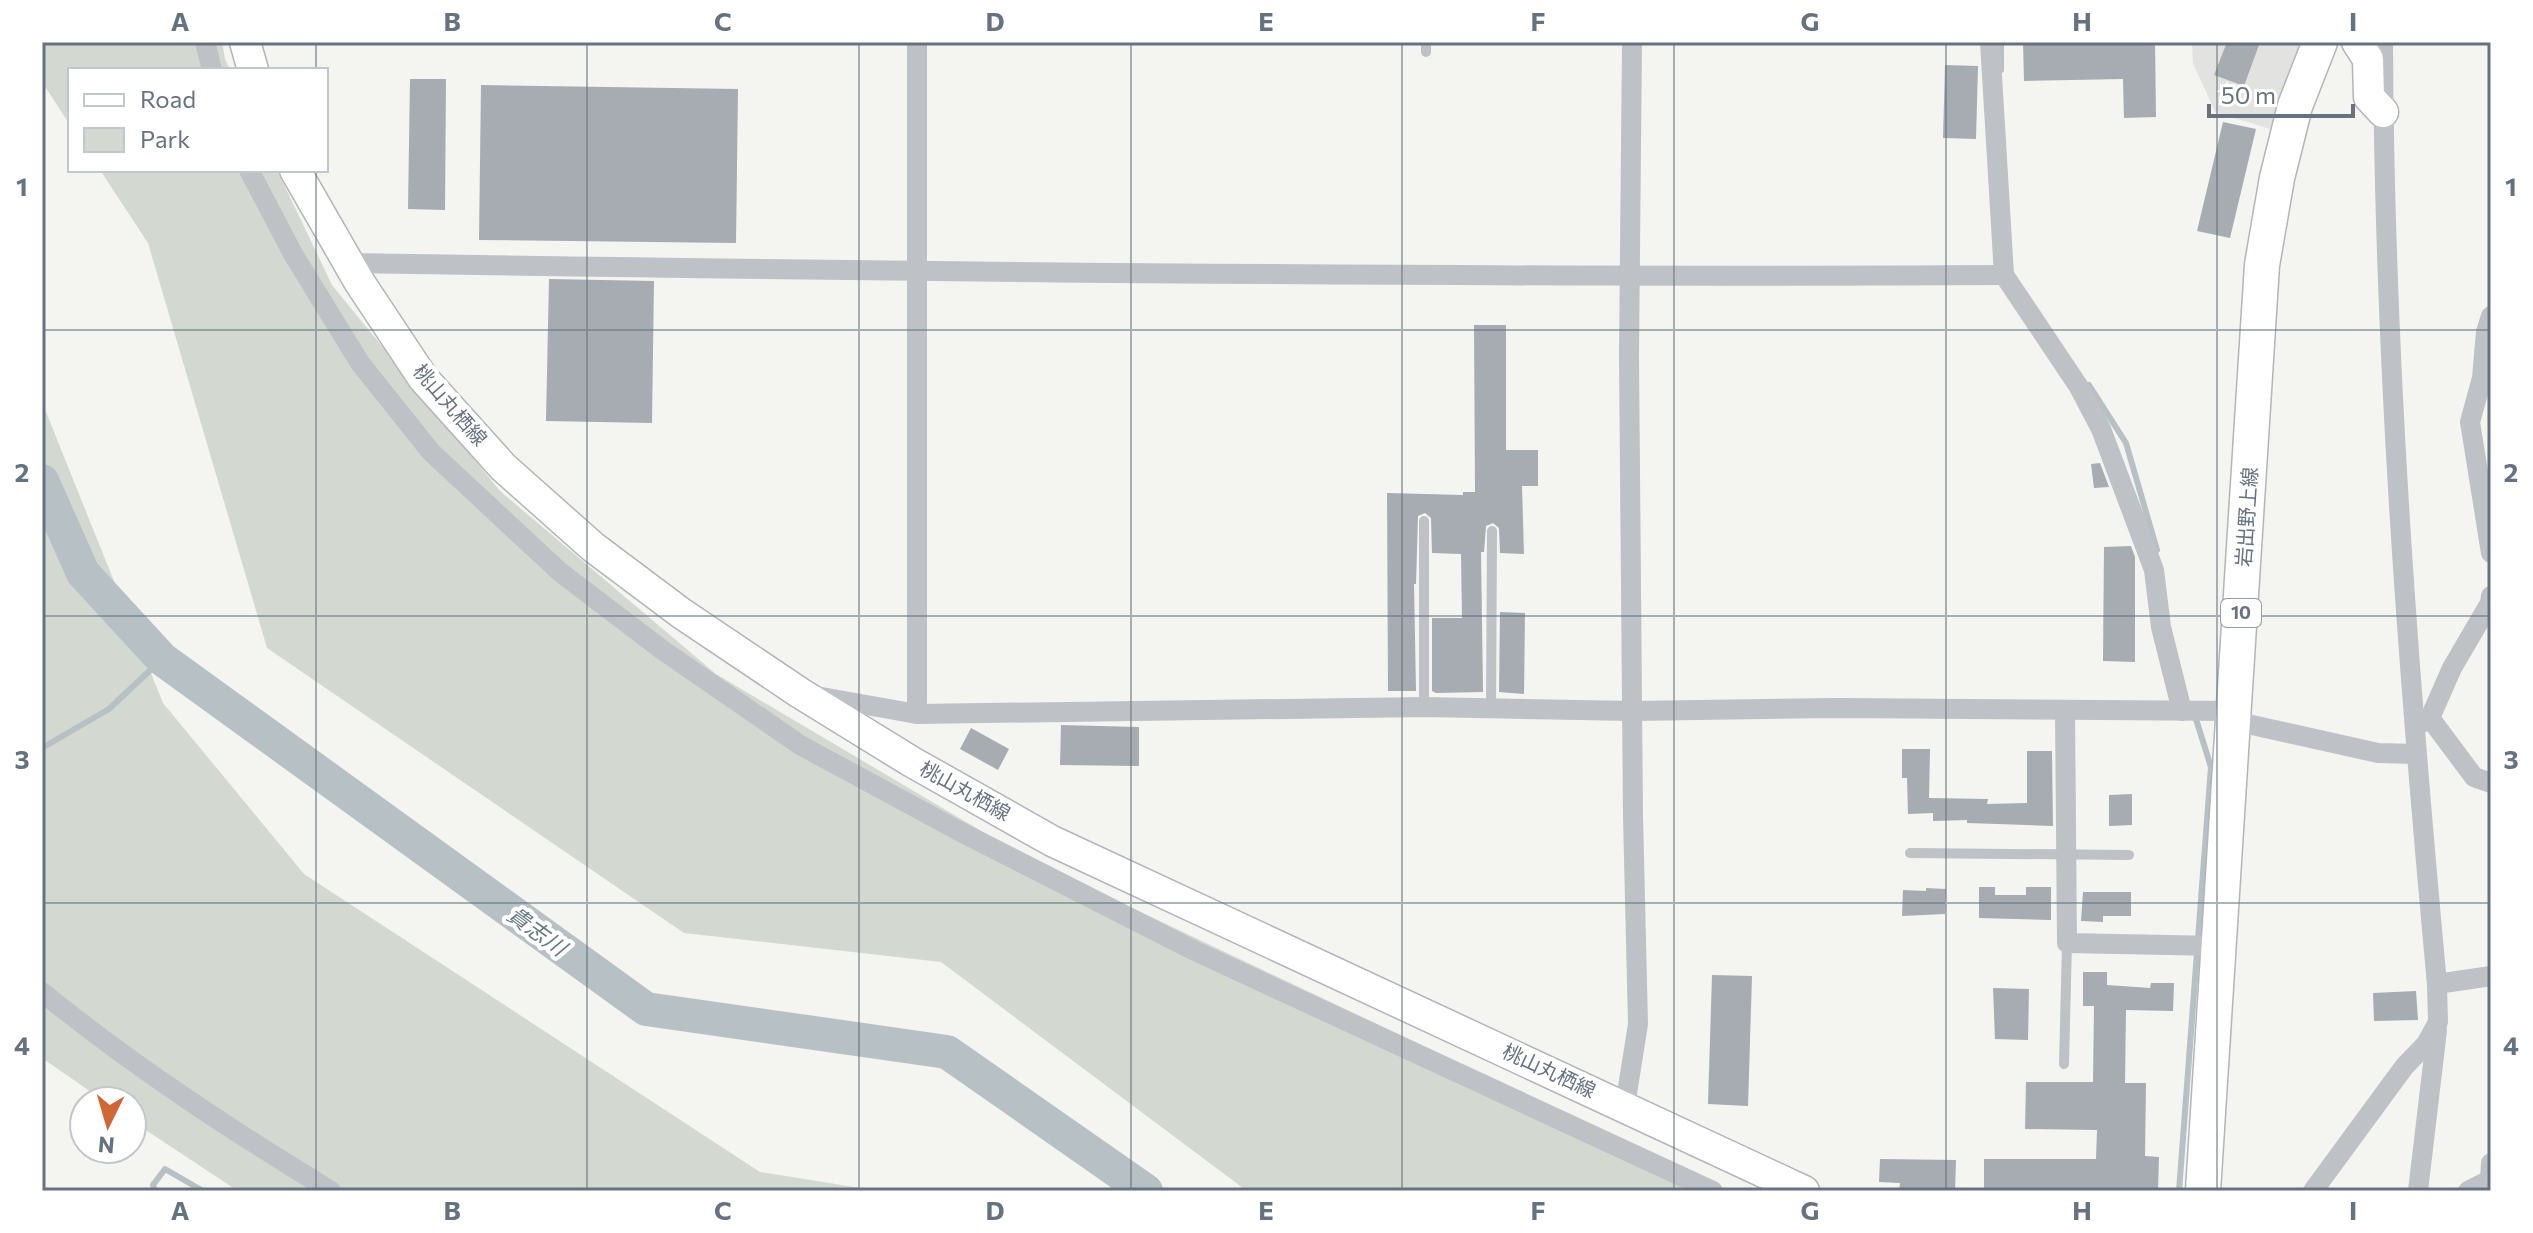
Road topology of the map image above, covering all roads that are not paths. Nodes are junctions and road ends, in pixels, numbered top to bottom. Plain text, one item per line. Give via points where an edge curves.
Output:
1 (205, 42) edge
2 (245, 42) edge
3 (917, 42) edge
4 (1632, 42) edge
5 (1990, 42) edge
6 (2320, 42) edge
7 (2357, 42) edge
8 (2383, 42) edge
9 (212, 68) edge
10 (252, 68) edge
11 (2383, 112) junction
12 (250, 172) edge
13 (296, 172) edge
14 (348, 263) junction
15 (917, 272) junction
16 (2004, 275) junction
17 (1630, 277) junction
18 (2491, 316) edge
19 (2487, 492) edge
20 (1424, 521) dead end
21 (1492, 531) dead end
22 (2491, 553) edge
23 (2491, 596) edge
24 (2483, 622) edge
25 (800, 693) junction
26 (1424, 707) junction
27 (1491, 710) junction
28 (2065, 710) junction
29 (1633, 711) junction
30 (2182, 711) junction
31 (917, 714) junction
32 (2234, 716) junction
33 (2423, 722) junction
34 (2416, 754) junction
35 (2491, 783) edge
36 (1910, 853) dead end
37 (2066, 854) junction
38 (2129, 855) dead end
39 (2067, 943) junction
40 (2219, 946) junction
41 (2491, 976) edge
42 (2437, 984) junction
43 (42, 992) edge
44 (2438, 1022) junction
45 (2064, 1064) dead end
46 (1625, 1106) junction
47 (2491, 1175) edge
48 (331, 1191) edge
49 (1713, 1191) edge
50 (1804, 1191) edge
51 (2203, 1191) edge
52 (2313, 1191) edge
53 (2418, 1191) edge
54 (2468, 1191) edge

1 - 9 street
2 - 10 main road
3 - 15 street
4 - 17 street
5 - 16 street
6 - 32 main road, 岩出野上線 / 10 via 2295,106 2262,265
7 - 11 main road via 2368,59 2369,97
8 - 11 street
11 - 33 street via 2389,301
12 - 49 street via 360,363 431,452 560,572 661,649 800,745 959,831 1206,956
13 - 14 main road, 桃山丸栖線
14 - 15 street
14 - 25 main road, 桃山丸栖線 via 423,378 503,467 593,547
15 - 17 street
15 - 31 street
16 - 17 street
16 - 30 street via 2101,429 2154,570 2161,627
17 - 29 street
18 - 19 street via 2470,422
19 - 22 street
20 - 26 lane
21 - 27 lane
23 - 24 street
24 - 33 street
25 - 31 street
25 - 46 main road, 桃山丸栖線 via 1052,841
26 - 27 street
26 - 31 street
27 - 29 street
28 - 29 street
28 - 30 street
28 - 37 street
29 - 46 street via 1638,1024
30 - 32 street
32 - 34 street via 2378,753
32 - 40 main road, 岩出野上線 / 10
33 - 34 street
33 - 35 street via 2474,777
34 - 42 street
36 - 37 lane
37 - 38 lane
37 - 39 street
39 - 40 street
39 - 45 lane
40 - 51 main road, 岩出野上線 / 10
41 - 42 street
42 - 44 street
43 - 48 street via 93,1034 232,1130
44 - 52 street
44 - 53 street
46 - 50 main road, 桃山丸栖線
47 - 54 street

